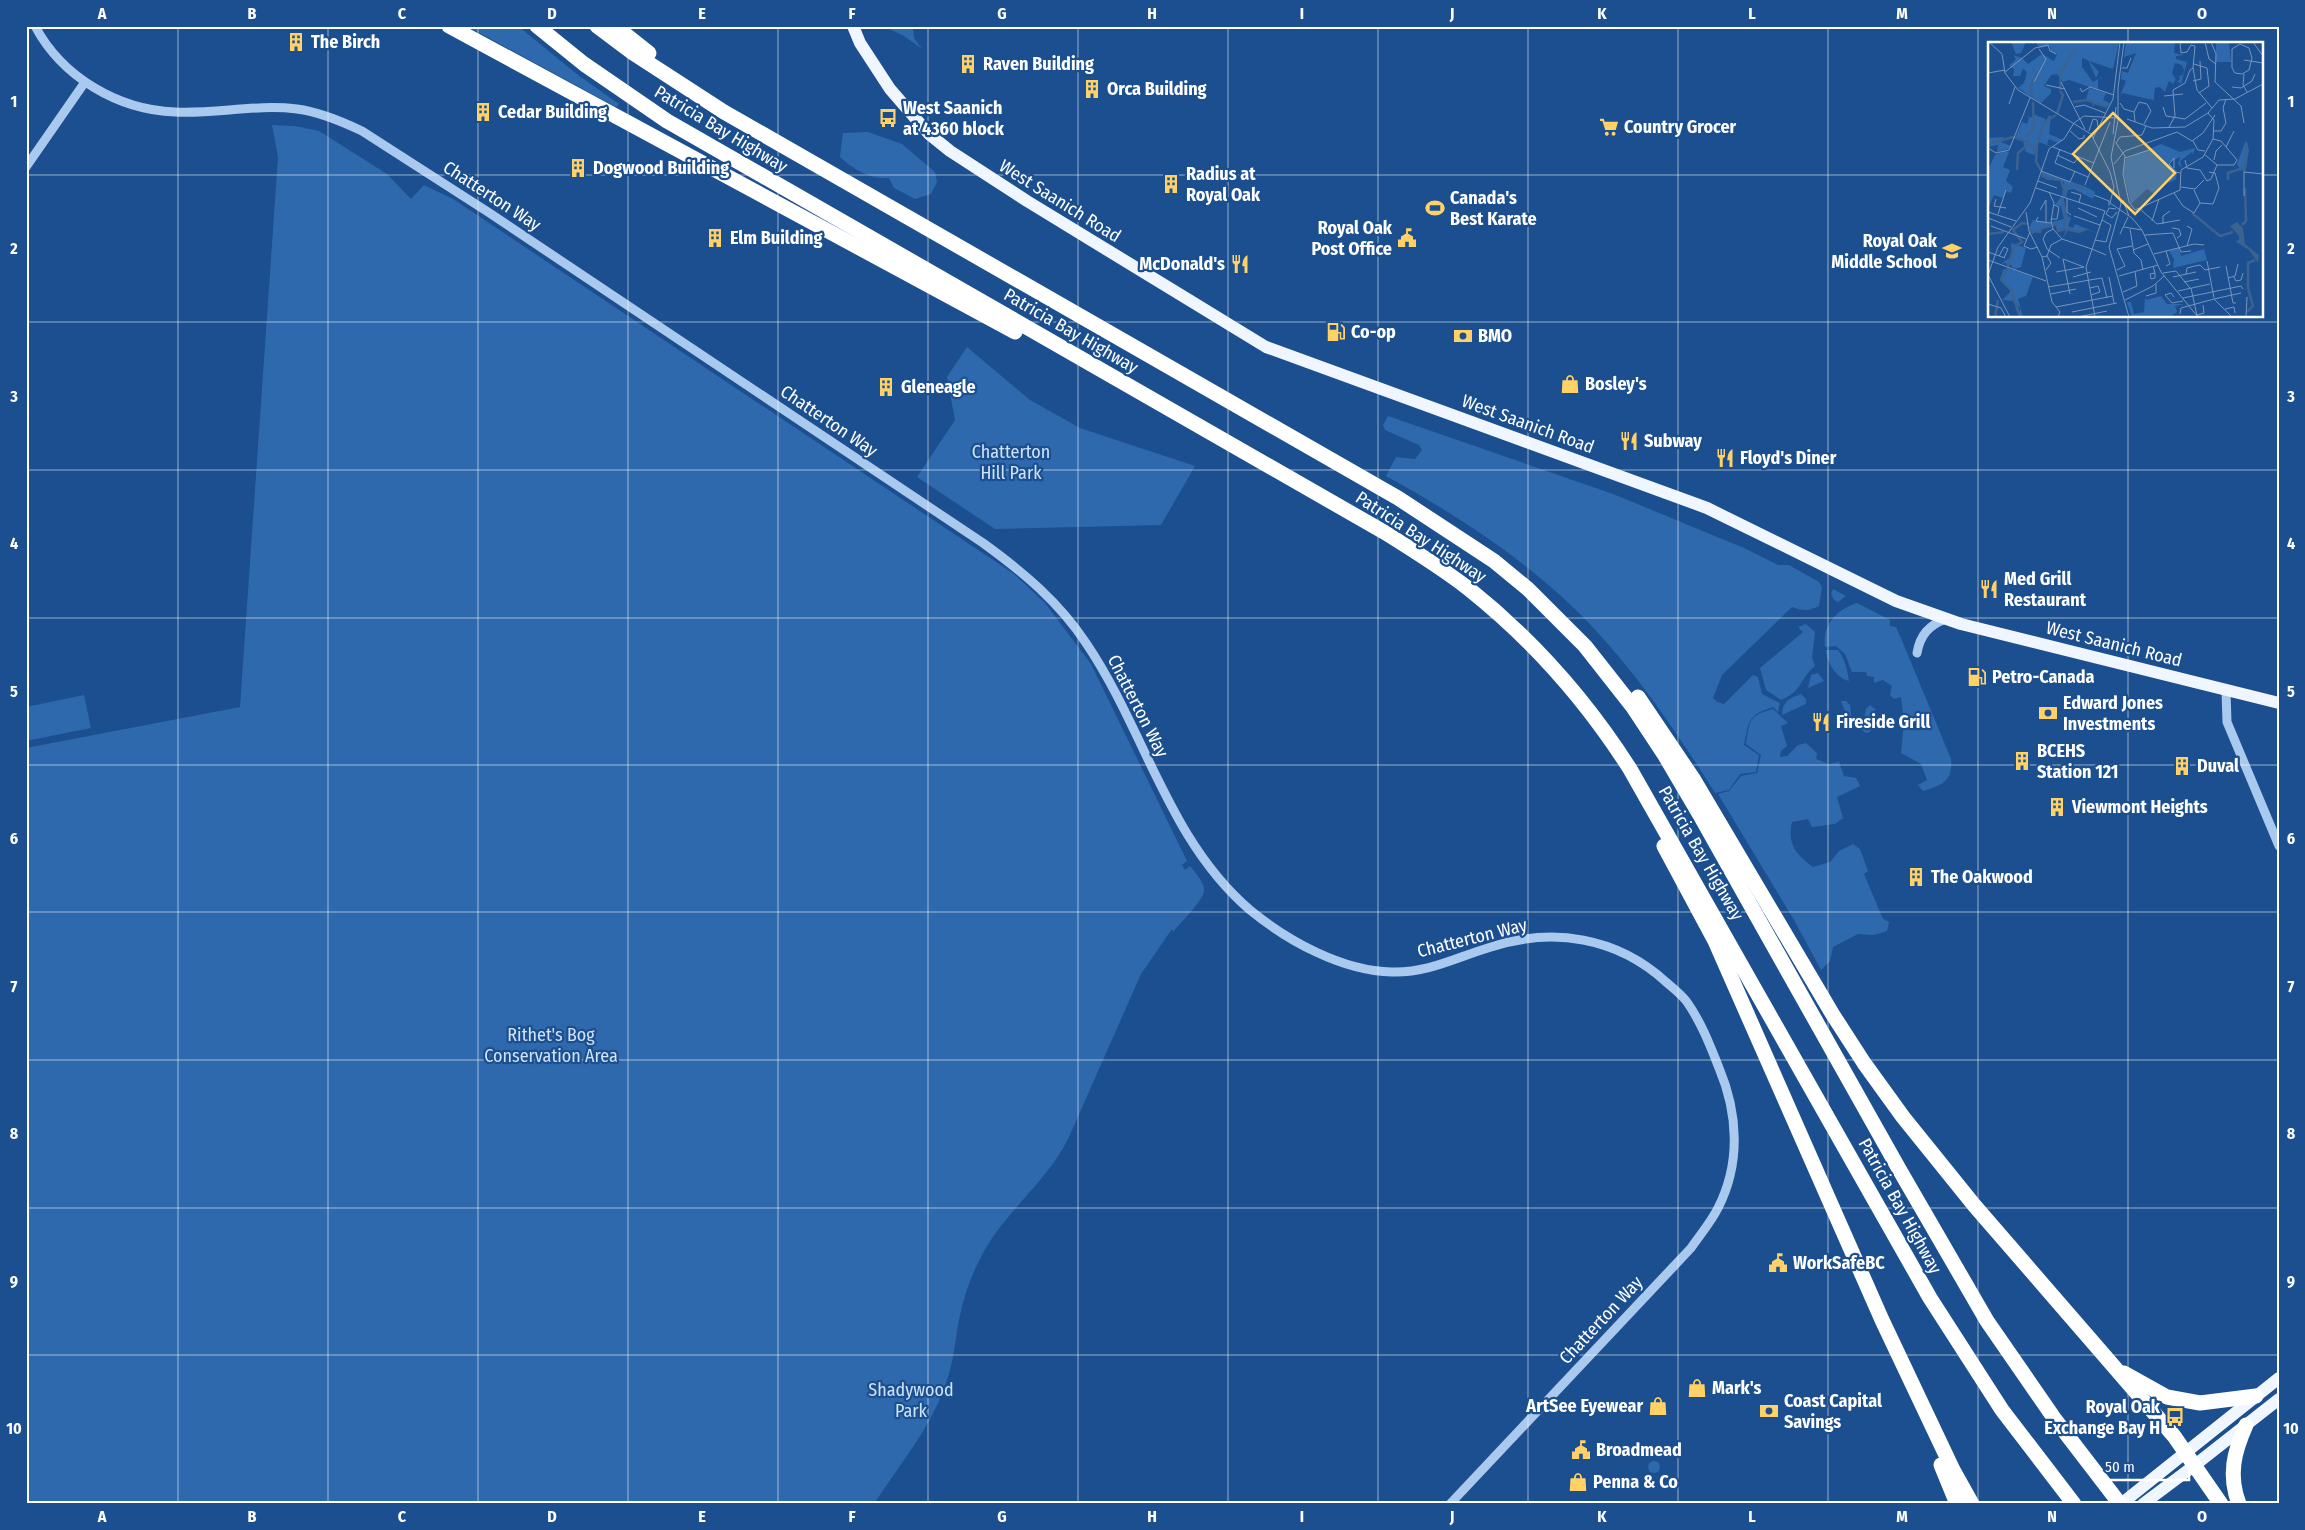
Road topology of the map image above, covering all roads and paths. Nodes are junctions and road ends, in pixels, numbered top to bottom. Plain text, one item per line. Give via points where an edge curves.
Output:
1 (35, 26) edge
2 (449, 26) edge
3 (537, 26) edge
4 (596, 26) edge
5 (615, 26) edge
6 (853, 26) edge
7 (85, 82) junction
8 (724, 112) junction
9 (26, 166) edge
10 (1134, 389) junction
11 (1528, 589) junction
12 (1946, 619) junction
13 (1917, 652) dead end
14 (2226, 691) junction
15 (2279, 703) edge
16 (1630, 769) junction
17 (2279, 846) edge
18 (1882, 1320) junction
19 (2115, 1368) junction
20 (2279, 1378) edge
21 (2256, 1396) junction
22 (2279, 1399) edge
23 (2246, 1425) junction
24 (2191, 1459) junction
25 (1450, 1504) edge
26 (1957, 1504) edge
27 (1972, 1504) edge
28 (2074, 1504) edge
29 (2120, 1504) edge
30 (2143, 1504) edge
31 (2221, 1504) edge
32 (2238, 1504) edge

1 - 7 street, Chatterton Way via 56,56
2 - 10 highway via 1101,380
3 - 10 highway, Patricia Bay Highway via 622,92 668,121
4 - 8 highway, Patricia Bay Highway
5 - 8 highway via 694,83
6 - 12 main road, West Saanich Road via 880,76 929,134 950,151 1252,340 1707,508 1896,601
7 - 9 street
7 - 25 street, Chatterton Way via 127,104 151,110 176,112 269,107 304,110 341,120 480,207 991,548 1022,571 1064,613 1106,676 1151,767 1200,854 1226,888 1281,932 1340,962 1366,970 1394,972 1444,965 1493,946 1553,935 1586,939 1651,968 1686,1000 1709,1042 1730,1094 1735,1133 1732,1173 1718,1209 1691,1248
8 - 11 highway, Patricia Bay Highway via 1398,498 1470,545
10 - 16 highway, Patricia Bay Highway via 1384,532 1468,588 1514,627 1567,682
11 - 19 highway via 1557,604 1621,674 1694,780 1864,1064 1974,1205
11 - 29 highway, Patricia Bay Highway via 1585,646 1633,707 1664,754 1987,1321 2054,1418
12 - 13 street via 1936,622 1924,633
12 - 14 main road, West Saanich Road
14 - 15 main road, West Saanich Road
14 - 17 street via 2227,722
16 - 18 highway via 1664,846 1715,941
16 - 28 highway, Patricia Bay Highway via 1930,1298 2002,1410
18 - 26 highway via 1894,1358
18 - 27 highway
19 - 21 highway via 2167,1396 2200,1403
19 - 24 highway
20 - 21 main road
21 - 24 main road
22 - 23 main road
23 - 24 main road
23 - 32 highway via 2232,1469
24 - 29 main road via 2161,1473
24 - 30 main road
24 - 31 highway

